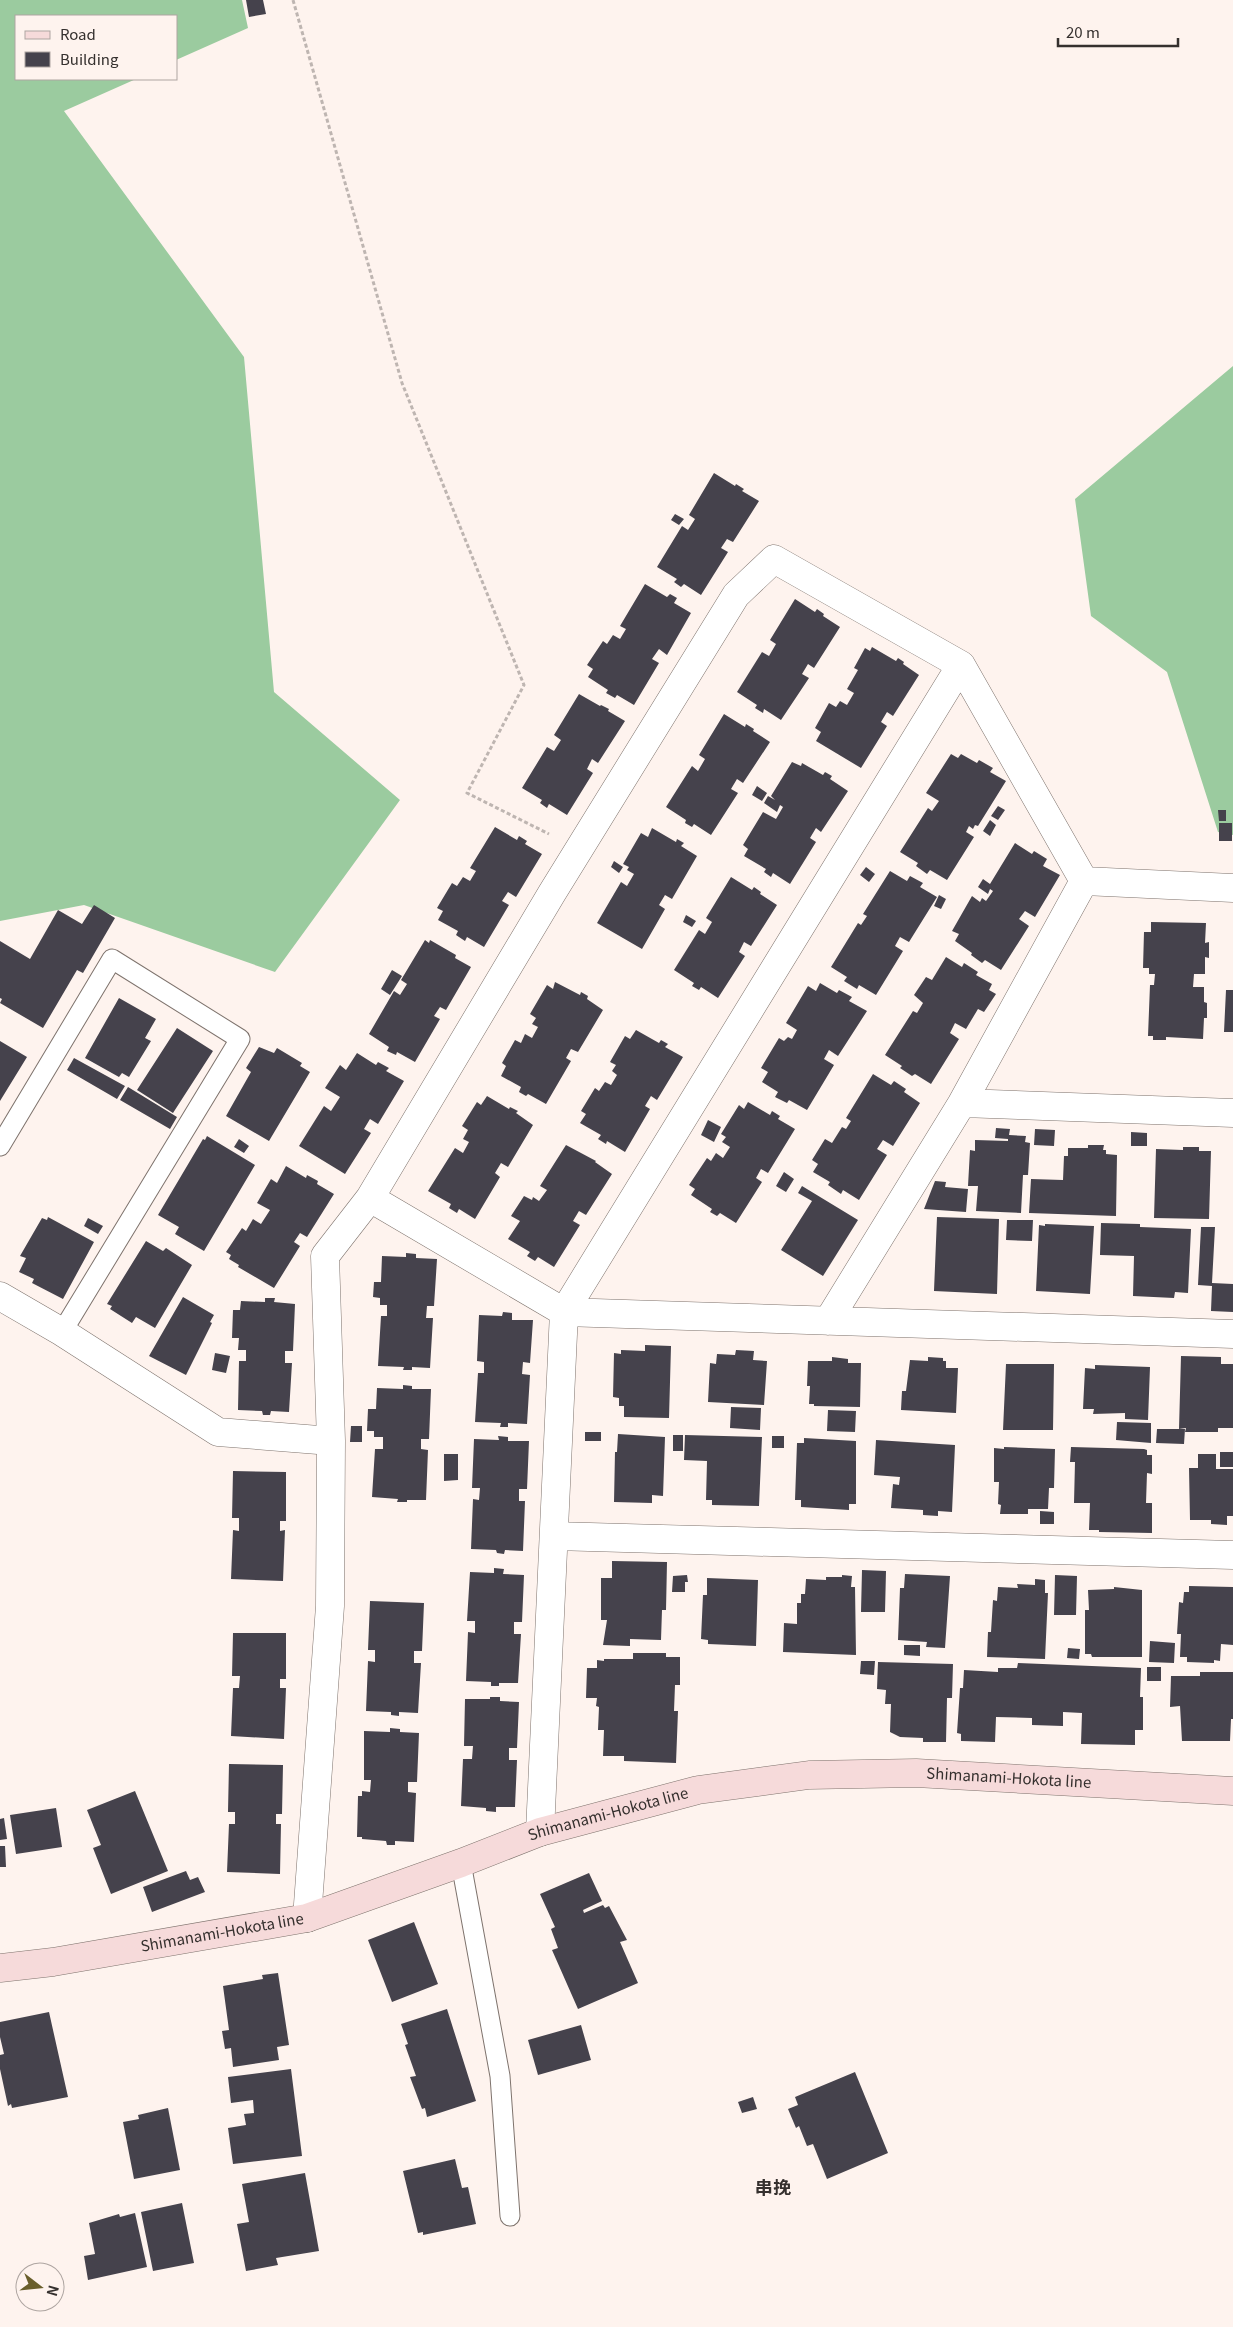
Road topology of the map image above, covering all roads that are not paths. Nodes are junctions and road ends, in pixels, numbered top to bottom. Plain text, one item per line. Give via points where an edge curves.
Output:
1 (961, 665) junction
2 (1084, 881) junction
3 (1233, 888) edge
4 (962, 1103) junction
5 (1233, 1113) edge
6 (0, 1146) edge
7 (370, 1198) junction
8 (0, 1296) edge
9 (564, 1312) junction
10 (828, 1321) junction
11 (62, 1332) junction
12 (1233, 1334) edge
13 (331, 1440) junction
14 (554, 1536) junction
15 (1233, 1555) edge
16 (1233, 1791) edge
17 (540, 1832) junction
18 (461, 1864) junction
19 (307, 1918) junction
20 (0, 1968) edge
21 (510, 2216) dead end

1 - 2 street
1 - 7 street via 774,559 736,595
1 - 9 street
2 - 3 street
2 - 4 street
4 - 5 street
4 - 10 street
6 - 11 lane via 112,959 240,1039
7 - 9 street
7 - 13 street via 325,1256
8 - 11 street
9 - 10 street
9 - 14 street
10 - 12 street
11 - 13 street via 218,1432
13 - 19 street via 330,1606
14 - 15 street
14 - 17 street
16 - 17 main road, Shimanami-Hokota line via 916,1773 809,1775 698,1790
17 - 18 main road, Shimanami-Hokota line
18 - 19 main road, Shimanami-Hokota line
18 - 21 lane via 500,2076
19 - 20 main road, Shimanami-Hokota line via 53,1962

